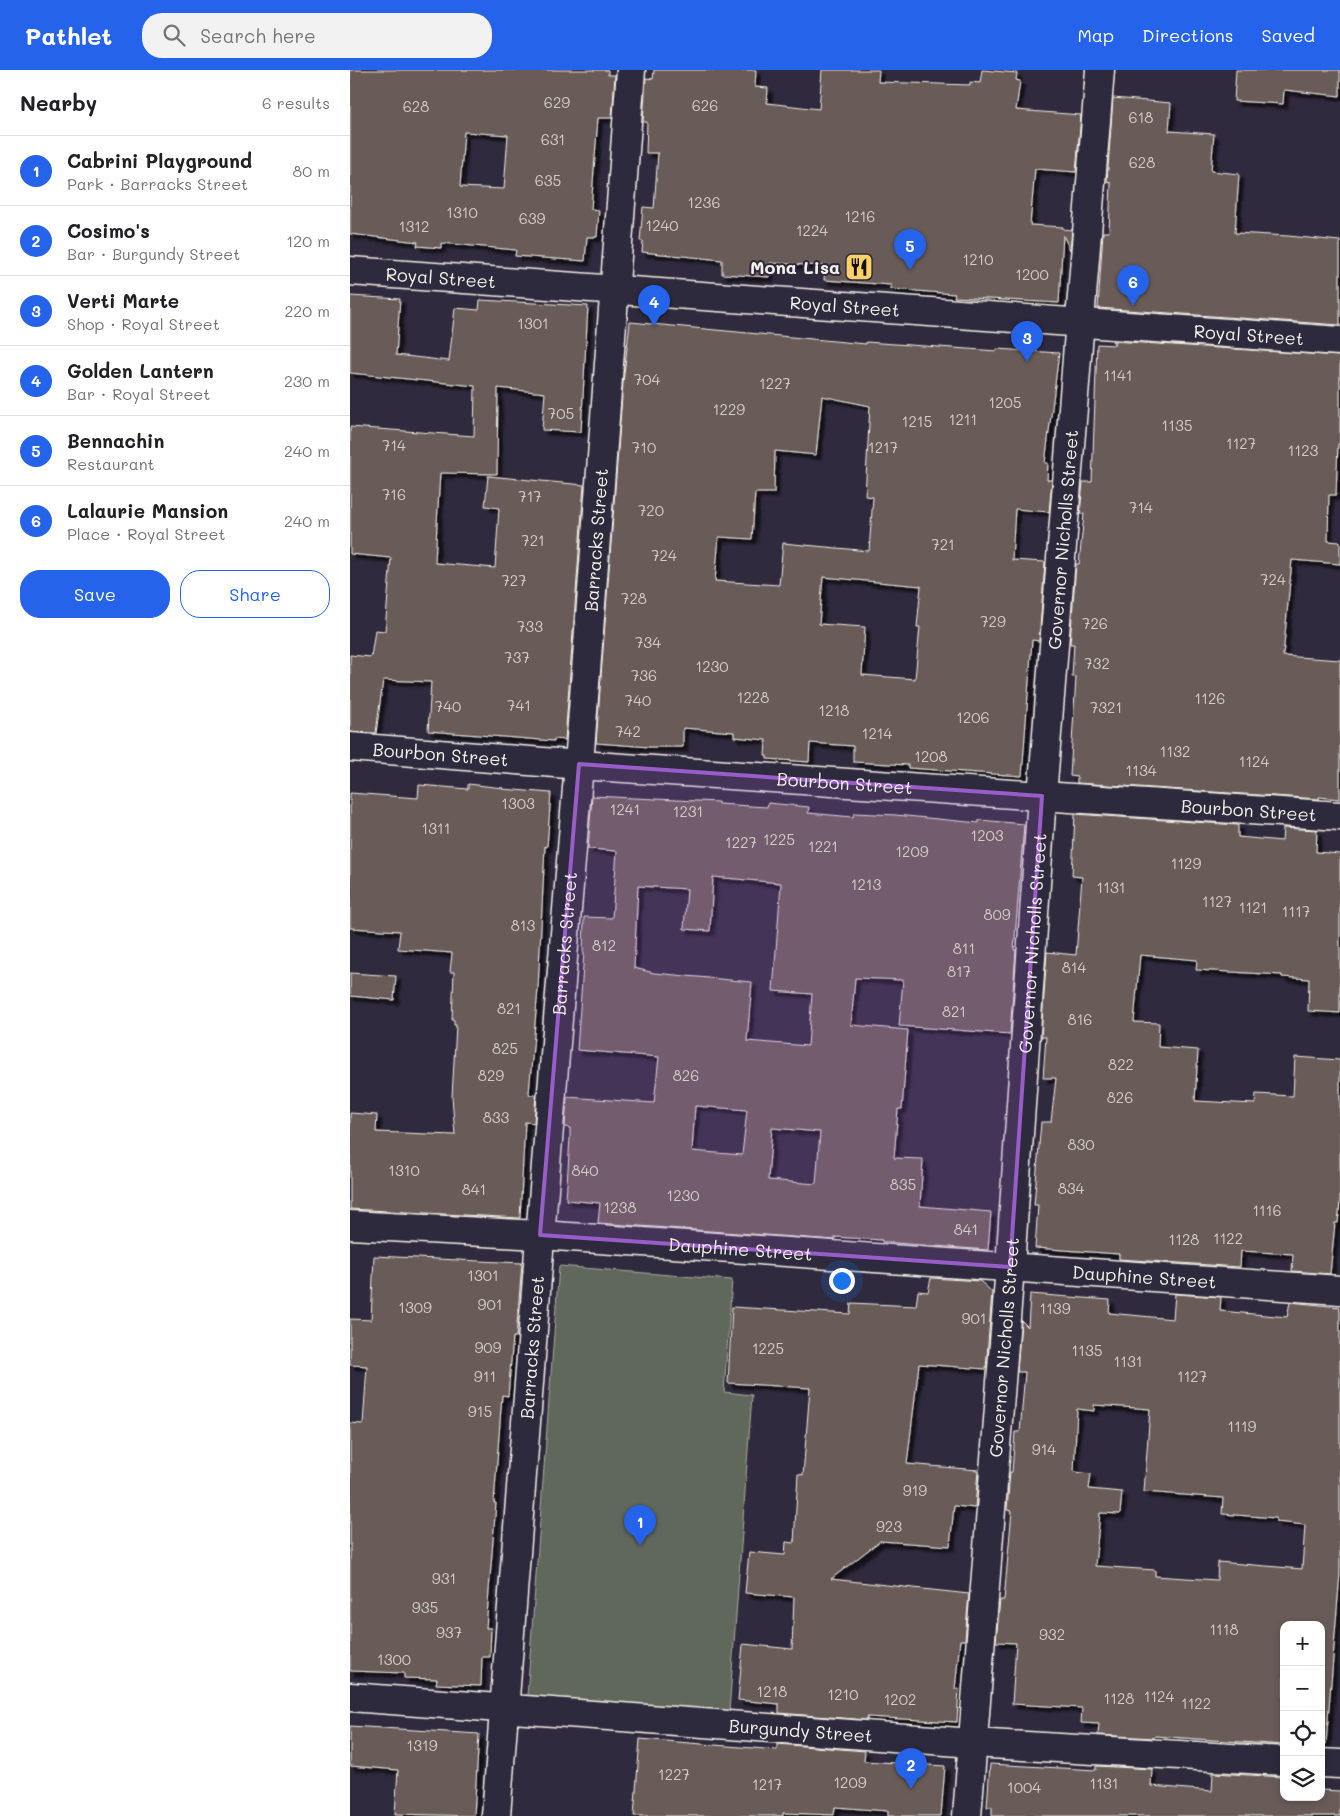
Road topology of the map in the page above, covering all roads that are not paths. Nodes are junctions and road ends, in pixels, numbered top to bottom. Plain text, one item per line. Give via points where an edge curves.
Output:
1 (631, 70) edge
2 (1100, 70) edge
3 (350, 271) edge
4 (615, 290) junction
5 (1080, 323) junction
6 (1340, 341) edge
7 (350, 747) edge
8 (579, 764) junction
9 (1042, 796) junction
10 (1340, 816) edge
11 (350, 1225) edge
12 (540, 1235) junction
13 (1010, 1267) junction
14 (1340, 1290) edge
15 (350, 1697) edge
16 (505, 1708) junction
17 (972, 1743) junction
18 (1280, 1761) edge
19 (1325, 1763) edge
20 (1340, 1764) edge
21 (496, 1816) edge
22 (967, 1816) edge

1 - 4 street, Barracks Street
2 - 5 street, Governor Nicholls Street
3 - 4 street, Royal Street
4 - 5 street, Royal Street
4 - 8 street, Barracks Street
5 - 6 street, Royal Street
5 - 9 street, Governor Nicholls Street
7 - 8 street, Bourbon Street
8 - 9 street, Bourbon Street
8 - 12 street, Barracks Street
9 - 10 street, Bourbon Street
9 - 13 street, Governor Nicholls Street
11 - 12 street, Dauphine Street
12 - 13 street, Dauphine Street
12 - 16 street, Barracks Street
13 - 14 street, Dauphine Street
13 - 17 street, Governor Nicholls Street
15 - 16 street, Burgundy Street
16 - 17 street, Burgundy Street
16 - 21 street, Barracks Street
17 - 18 street, Burgundy Street
17 - 22 street, Governor Nicholls Street
19 - 20 street

